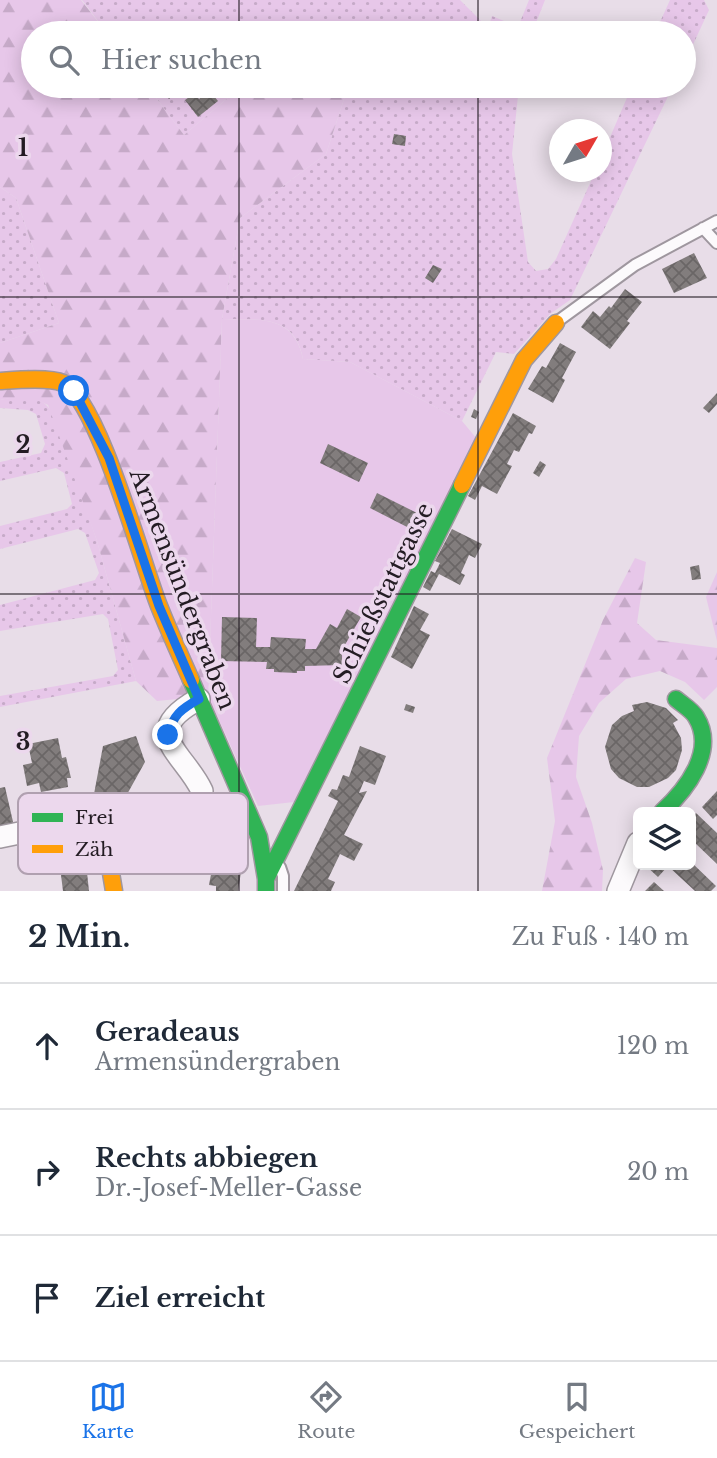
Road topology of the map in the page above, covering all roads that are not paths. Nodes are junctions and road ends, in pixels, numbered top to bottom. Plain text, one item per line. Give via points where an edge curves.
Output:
1 (717, 221) edge
2 (703, 228) junction
3 (717, 243) edge
4 (556, 323) joint
5 (0, 381) edge
6 (199, 699) junction
7 (676, 699) dead end
8 (201, 793) edge
9 (240, 793) edge
10 (667, 807) edge
11 (248, 812) edge
12 (18, 834) edge
13 (0, 837) edge
14 (633, 855) edge
15 (277, 858) junction
16 (266, 885) edge
17 (283, 891) edge
18 (618, 891) edge

1 - 2 lane
2 - 3 lane
2 - 4 lane via 635,265
4 - 15 street, Schießstattgasse via 524,360
5 - 6 street, Armensündergraben via 63,383 74,391 109,458 151,584
6 - 8 street via 182,708 168,735 173,752 197,779
6 - 9 street, Armensündergraben
7 - 10 street via 705,731 706,759 696,780
11 - 16 street, Armensündergraben via 259,837
12 - 13 street
14 - 18 street
15 - 16 street, Schießstattgasse
15 - 17 lane

